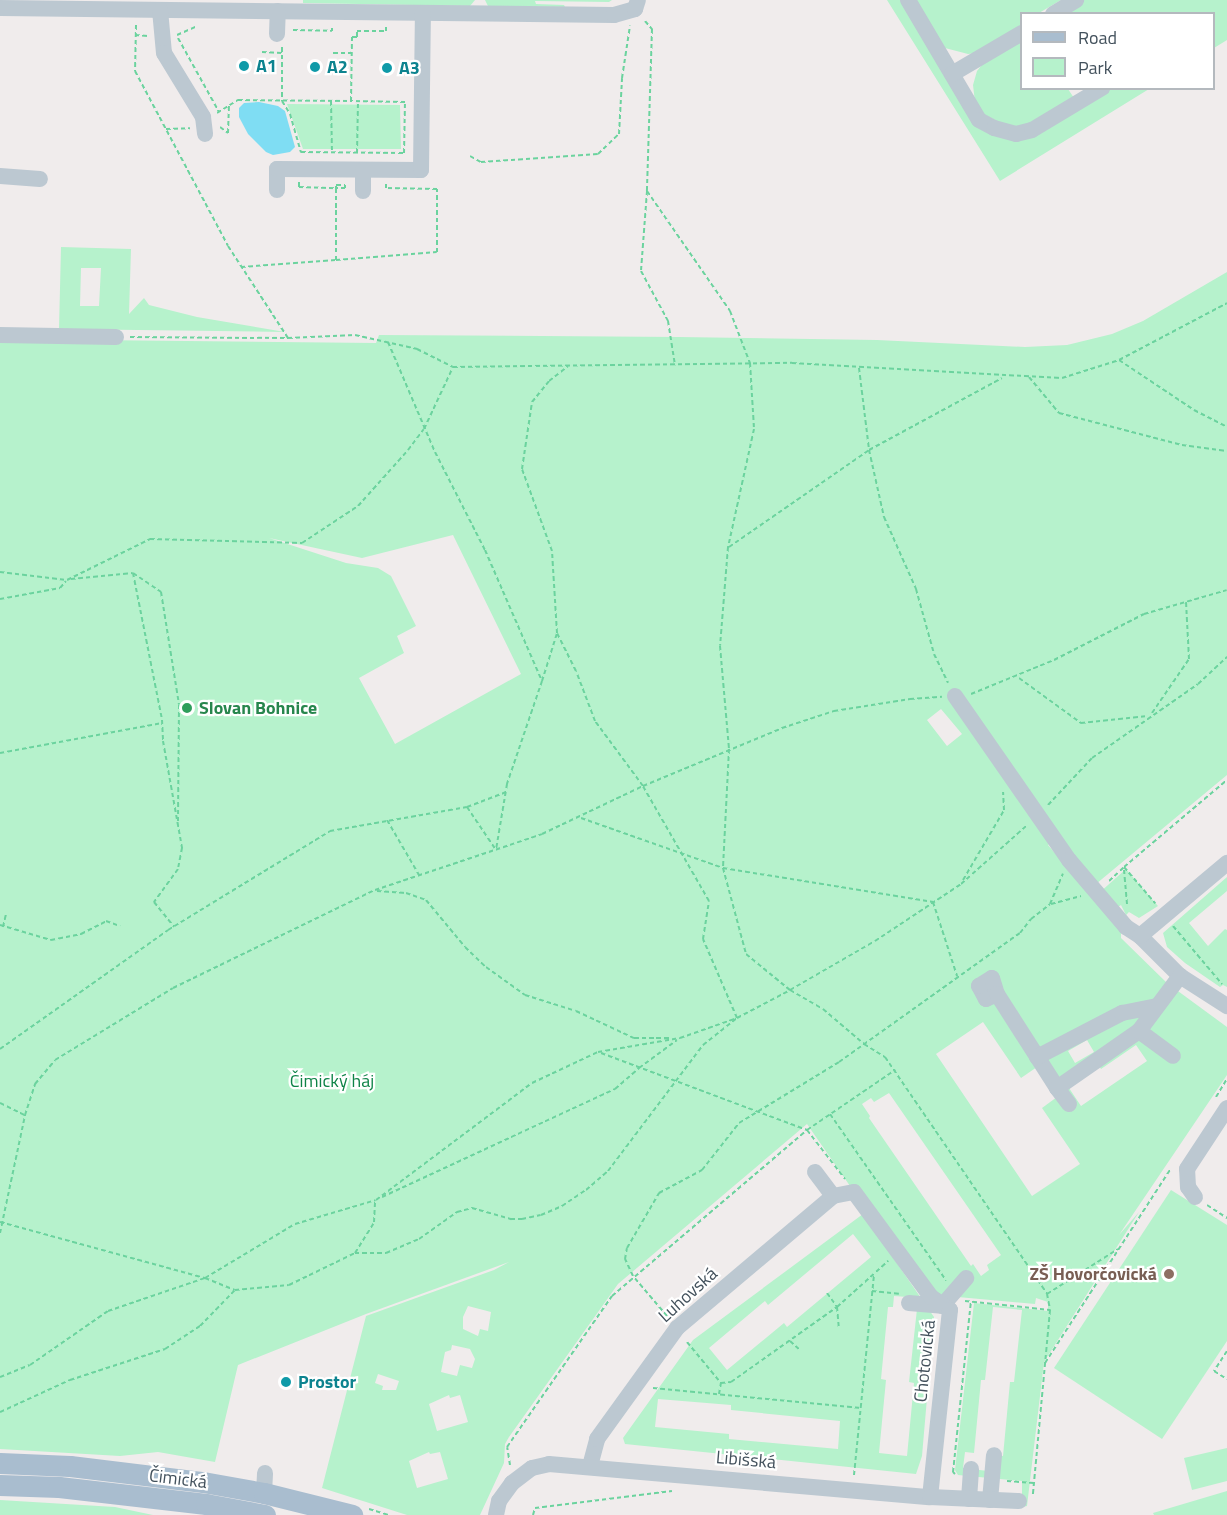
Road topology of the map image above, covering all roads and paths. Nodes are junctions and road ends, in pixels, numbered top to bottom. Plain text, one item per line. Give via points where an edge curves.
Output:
1 (908, 0) edge
2 (1076, 0) edge
3 (637, 4) edge
4 (243, 5) edge
5 (162, 7) edge
6 (481, 7) edge
7 (0, 8) edge
8 (136, 10) junction
9 (278, 11) junction
10 (1056, 12) edge
11 (423, 13) junction
12 (385, 21) dead end
13 (332, 25) dead end
14 (352, 25) dead end
15 (206, 26) dead end
16 (1020, 34) edge
17 (135, 35) junction
18 (170, 36) junction
19 (352, 37) junction
20 (284, 38) junction
21 (262, 52) dead end
22 (282, 53) junction
23 (333, 53) dead end
24 (352, 53) junction
25 (952, 74) junction
26 (1099, 90) edge
27 (282, 101) junction
28 (331, 101) junction
29 (351, 101) junction
30 (358, 102) junction
31 (229, 106) junction
32 (219, 112) junction
33 (214, 115) dead end
34 (210, 128) joint
35 (332, 152) junction
36 (357, 153) junction
37 (470, 156) dead end
38 (363, 170) junction
39 (0, 176) edge
40 (40, 179) dead end
41 (336, 189) dead end
42 (277, 190) dead end
43 (647, 190) junction
44 (363, 191) dead end
45 (438, 192) dead end
46 (336, 260) junction
47 (241, 267) junction
48 (1227, 303) edge
49 (0, 335) edge
50 (116, 337) joint
51 (288, 338) junction
52 (388, 342) junction
53 (1119, 360) junction
54 (750, 363) junction
55 (675, 365) junction
56 (568, 366) junction
57 (453, 367) junction
58 (859, 367) junction
59 (1004, 376) junction
60 (1028, 376) junction
61 (1227, 427) edge
62 (424, 429) junction
63 (869, 450) junction
64 (1227, 451) edge
65 (728, 547) junction
66 (0, 572) edge
67 (133, 573) junction
68 (67, 580) junction
69 (1227, 590) edge
70 (0, 599) edge
71 (1186, 602) junction
72 (557, 633) junction
73 (1227, 657) edge
74 (1018, 677) junction
75 (542, 681) junction
76 (955, 696) junction
77 (1149, 716) junction
78 (162, 723) junction
79 (729, 749) junction
80 (0, 753) edge
81 (1000, 762) junction
82 (1227, 780) edge
83 (643, 786) junction
84 (506, 792) junction
85 (467, 807) junction
86 (1038, 815) junction
87 (580, 817) junction
88 (387, 820) junction
89 (177, 823) junction
90 (496, 850) junction
91 (680, 854) junction
92 (1069, 860) junction
93 (1227, 863) edge
94 (1124, 867) junction
95 (723, 868) junction
96 (420, 876) junction
97 (961, 884) junction
98 (375, 891) junction
99 (1097, 892) junction
100 (933, 902) junction
101 (1050, 904) junction
102 (1128, 908) dead end
103 (6, 914) dead end
104 (1164, 915) junction
105 (1, 926) edge
106 (120, 926) dead end
107 (174, 927) junction
108 (1140, 936) junction
109 (957, 976) junction
110 (1180, 976) junction
111 (1217, 987) dead end
112 (790, 990) junction
113 (996, 994) dead end
114 (1226, 996) edge
115 (1154, 1007) junction
116 (737, 1018) junction
117 (1139, 1031) junction
118 (680, 1038) junction
119 (864, 1044) junction
120 (0, 1049) edge
121 (598, 1052) junction
122 (1173, 1056) dead end
123 (1037, 1057) junction
124 (639, 1068) junction
125 (895, 1070) junction
126 (1227, 1079) edge
127 (676, 1082) junction
128 (1057, 1088) junction
129 (0, 1102) edge
130 (1069, 1104) dead end
131 (1221, 1104) edge
132 (761, 1110) junction
133 (830, 1114) junction
134 (25, 1115) junction
135 (807, 1130) junction
136 (1177, 1159) dead end
137 (815, 1172) dead end
138 (854, 1192) junction
139 (833, 1196) junction
140 (1195, 1197) joint
141 (376, 1200) junction
142 (1227, 1218) edge
143 (1, 1222) edge
144 (0, 1233) edge
145 (1120, 1248) junction
146 (355, 1253) junction
147 (633, 1276) junction
148 (205, 1278) junction
149 (966, 1278) dead end
150 (234, 1290) junction
151 (872, 1291) junction
152 (828, 1293) dead end
153 (891, 1293) dead end
154 (1047, 1294) junction
155 (945, 1302) junction
156 (972, 1302) junction
157 (909, 1303) dead end
158 (837, 1307) junction
159 (1050, 1310) junction
160 (677, 1328) junction
161 (839, 1328) dead end
162 (790, 1341) junction
163 (800, 1350) dead end
164 (1227, 1351) edge
165 (1045, 1363) junction
166 (0, 1377) edge
167 (1227, 1379) edge
168 (721, 1383) junction
169 (635, 1386) junction
170 (719, 1394) junction
171 (861, 1408) junction
172 (0, 1412) edge
173 (994, 1455) dead end
174 (0, 1463) edge
175 (590, 1466) junction
176 (970, 1474) joint
177 (992, 1481) junction
178 (512, 1483) junction
179 (1034, 1483) junction
180 (0, 1485) edge
181 (853, 1490) junction
182 (930, 1497) junction
183 (969, 1499) junction
184 (990, 1500) junction
185 (1026, 1501) joint
186 (265, 1515) edge
187 (352, 1515) edge
188 (496, 1515) edge

1 - 25 street
2 - 10 street
3 - 6 street via 614,15
3 - 37 path via 628,34 619,134 598,154 481,162
3 - 43 path via 652,29
4 - 5 street
4 - 9 street
5 - 8 street
5 - 18 street
6 - 11 street
7 - 8 street
8 - 17 path
9 - 11 street
9 - 20 street
11 - 38 street via 421,170
12 - 19 path via 386,31 357,31 357,37
13 - 20 path via 332,31 292,30
14 - 19 path
15 - 18 path
16 - 25 street
17 - 18 path
17 - 47 path via 135,71
18 - 32 path
18 - 34 street via 164,53
19 - 24 path
20 - 22 path
21 - 22 path
22 - 27 path
23 - 24 path
24 - 29 path
25 - 26 street via 979,120 1016,134 1032,130
27 - 28 path
27 - 31 path via 238,100
27 - 35 path via 302,152
28 - 29 path
28 - 35 path
29 - 30 path
30 - 36 path
30 - 36 path via 405,102 404,153
31 - 32 path
31 - 34 path via 228,133
32 - 33 path
35 - 36 path
38 - 42 street via 277,169
38 - 44 street
39 - 40 street
41 - 46 path
43 - 54 path via 730,311
43 - 55 path via 641,271 668,321
45 - 46 path via 437,252
46 - 47 path
47 - 51 path
48 - 53 path
49 - 50 street
50 - 51 path
51 - 52 path via 355,335
52 - 57 path via 417,349
52 - 62 path
53 - 60 path via 1062,378
53 - 61 path
54 - 55 path
54 - 58 path
54 - 65 path via 754,429
55 - 56 path
56 - 57 path
56 - 72 path via 532,402 522,469 552,551
57 - 62 path
58 - 59 path
58 - 63 path
59 - 60 path
59 - 63 path
60 - 64 path via 1059,413 1182,445
62 - 68 path via 358,506 302,543 150,539
62 - 75 path via 485,550
63 - 65 path
63 - 76 path via 884,517 916,589 934,654
65 - 79 path via 720,646
66 - 68 path
67 - 68 path
67 - 78 path
67 - 89 path via 161,592 179,705
68 - 70 path via 60,588
69 - 71 path
71 - 74 path via 1144,614
71 - 77 path via 1189,659
72 - 75 path
72 - 83 path via 595,720
73 - 77 path via 1198,684
74 - 76 path via 977,694
74 - 77 path via 1081,723
75 - 84 path
76 - 79 path via 834,711
76 - 81 street
77 - 86 path via 1092,758
78 - 80 path
78 - 89 path
79 - 83 path
79 - 95 path
81 - 86 street
81 - 97 path via 1004,810
82 - 94 path
83 - 87 path
83 - 91 path
84 - 85 path
84 - 90 path
85 - 88 path
85 - 90 path
86 - 92 street
86 - 97 path
87 - 90 path
87 - 91 path
88 - 96 path
88 - 107 path via 330,831
89 - 107 path via 182,848 178,869 154,902
90 - 96 path
91 - 95 path
91 - 116 path via 709,901 703,939
92 - 99 street
92 - 101 path
93 - 104 street
94 - 99 path
94 - 102 path
94 - 104 path
95 - 100 path
95 - 112 path via 746,954
96 - 98 path
97 - 100 path
98 - 118 path via 406,892 426,900 465,947 525,995 576,1011 634,1038
98 - 134 path via 173,988 55,1060 35,1084
99 - 101 path
99 - 108 street via 1126,927
100 - 109 path
100 - 112 path
101 - 109 path via 1020,933
103 - 105 path
104 - 108 street
104 - 114 path
105 - 106 path via 51,940 81,934 106,921
107 - 120 path
108 - 110 street
109 - 119 path
110 - 114 street
110 - 115 street
111 - 114 path
112 - 116 path
112 - 119 path via 823,1009
113 - 123 street
115 - 117 street
115 - 123 street via 1122,1013
116 - 118 path
116 - 127 path via 703,1045
117 - 122 street
117 - 128 street
118 - 121 path
118 - 124 path
119 - 125 path via 885,1057
119 - 132 path
121 - 124 path
121 - 141 path via 532,1083
123 - 128 street
124 - 127 path
124 - 141 path via 615,1089
125 - 133 path
125 - 154 path
126 - 131 path
127 - 132 path
127 - 146 path via 608,1170 562,1206 522,1219 472,1208 457,1212 418,1239 386,1253
128 - 130 street
129 - 134 path
131 - 140 street via 1187,1169 1188,1187
132 - 135 path
132 - 147 path via 739,1123 702,1170 659,1193 627,1248 625,1258
133 - 135 path
133 - 155 path via 946,1281
134 - 143 path
135 - 138 path
135 - 147 path
136 - 145 path
137 - 139 street
138 - 139 street, Luhovská
138 - 155 street, Chotovická via 931,1297
139 - 160 street, Luhovská
140 - 142 path
141 - 146 path via 374,1222
141 - 148 path via 295,1224
143 - 144 path
143 - 148 path
145 - 154 path
145 - 165 path
146 - 150 path via 289,1285
147 - 160 path
147 - 178 path via 612,1296 507,1447
148 - 150 path
148 - 166 path via 108,1311 30,1365
149 - 155 street
150 - 172 path via 200,1326 165,1349 70,1380
151 - 153 path
151 - 158 path via 874,1273
151 - 171 path
152 - 158 path
154 - 159 path
155 - 156 path
155 - 157 street
155 - 182 street, Chotovická via 950,1311
156 - 159 path
156 - 176 path via 953,1472 959,1479
158 - 161 path
158 - 162 path
159 - 165 path
160 - 168 path
160 - 169 street, Luhovská
162 - 163 path
162 - 168 path via 746,1373
164 - 167 path via 1214,1371
165 - 179 path
168 - 170 path
169 - 170 path
169 - 175 street, Luhovská via 597,1438
170 - 171 path
171 - 181 path
173 - 177 street
174 - 187 main road, Čimická via 203,1482 264,1483
175 - 178 street, Libišská via 549,1464 532,1468
175 - 181 street, Libišská
176 - 183 street
177 - 179 path
177 - 184 street
178 - 188 street, Libišská via 499,1501
179 - 185 path
180 - 186 main road, Čimická via 59,1487
181 - 182 street, Libišská
182 - 183 street, Libišská
183 - 184 street, Libišská
184 - 185 street, Libišská

